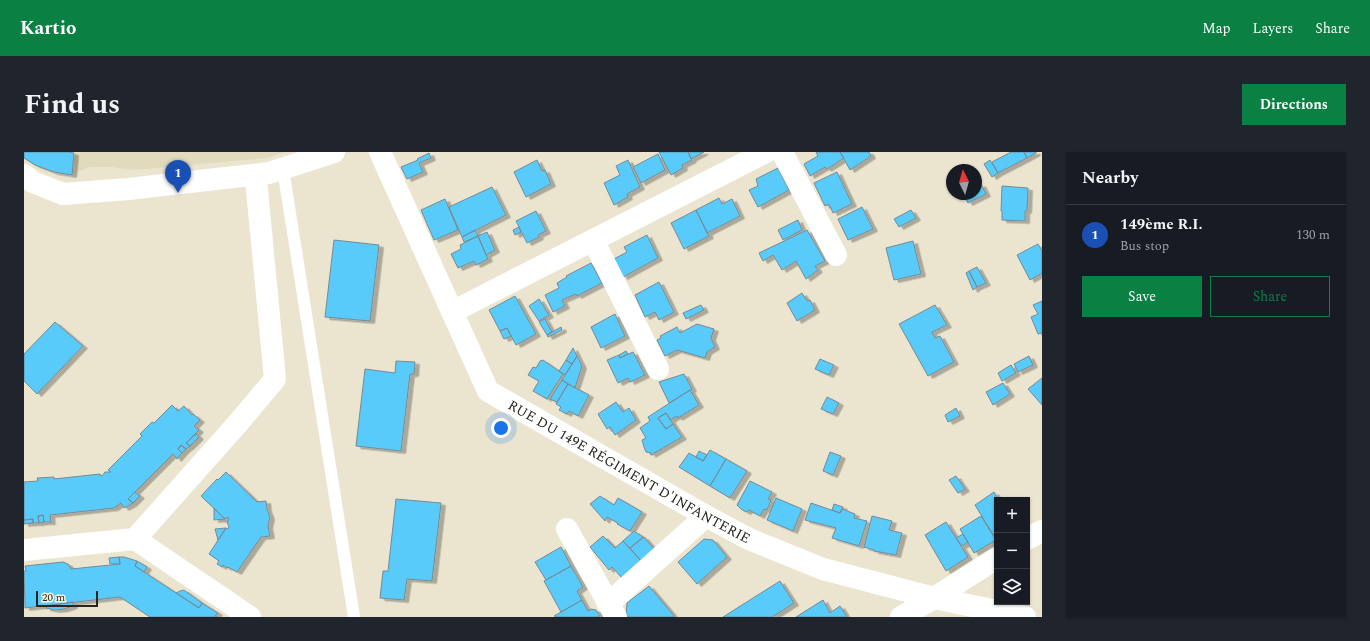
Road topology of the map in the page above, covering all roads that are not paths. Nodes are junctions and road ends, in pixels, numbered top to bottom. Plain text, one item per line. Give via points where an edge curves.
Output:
1 (334, 152) edge
2 (380, 152) edge
3 (766, 152) edge
4 (782, 152) edge
5 (283, 169) junction
6 (24, 175) edge
7 (255, 175) junction
8 (592, 240) junction
9 (836, 255) dead end
10 (452, 312) junction
11 (658, 369) dead end
12 (706, 516) junction
13 (567, 529) dead end
14 (1042, 531) edge
15 (1030, 537) edge
16 (135, 539) junction
17 (24, 550) edge
18 (994, 560) edge
19 (934, 598) junction
20 (612, 610) edge
21 (250, 617) edge
22 (354, 617) edge
23 (901, 617) edge
24 (1025, 617) edge

1 - 5 street
2 - 10 street, RUE DU 149E RÉGIMENT D'INFANTERIE
3 - 8 street
4 - 9 street
5 - 7 street
5 - 22 lane
6 - 7 street via 33,182 63,194
7 - 16 street via 275,379
8 - 10 street
8 - 11 street
10 - 12 street, RUE DU 149E RÉGIMENT D'INFANTERIE via 488,390
12 - 19 street, RUE DU 149E RÉGIMENT D'INFANTERIE via 750,539 823,569
12 - 20 street
13 - 20 street
14 - 15 street
16 - 17 street
16 - 21 street
18 - 19 street
19 - 23 street
19 - 24 street, RUE DU 149E RÉGIMENT D'INFANTERIE

